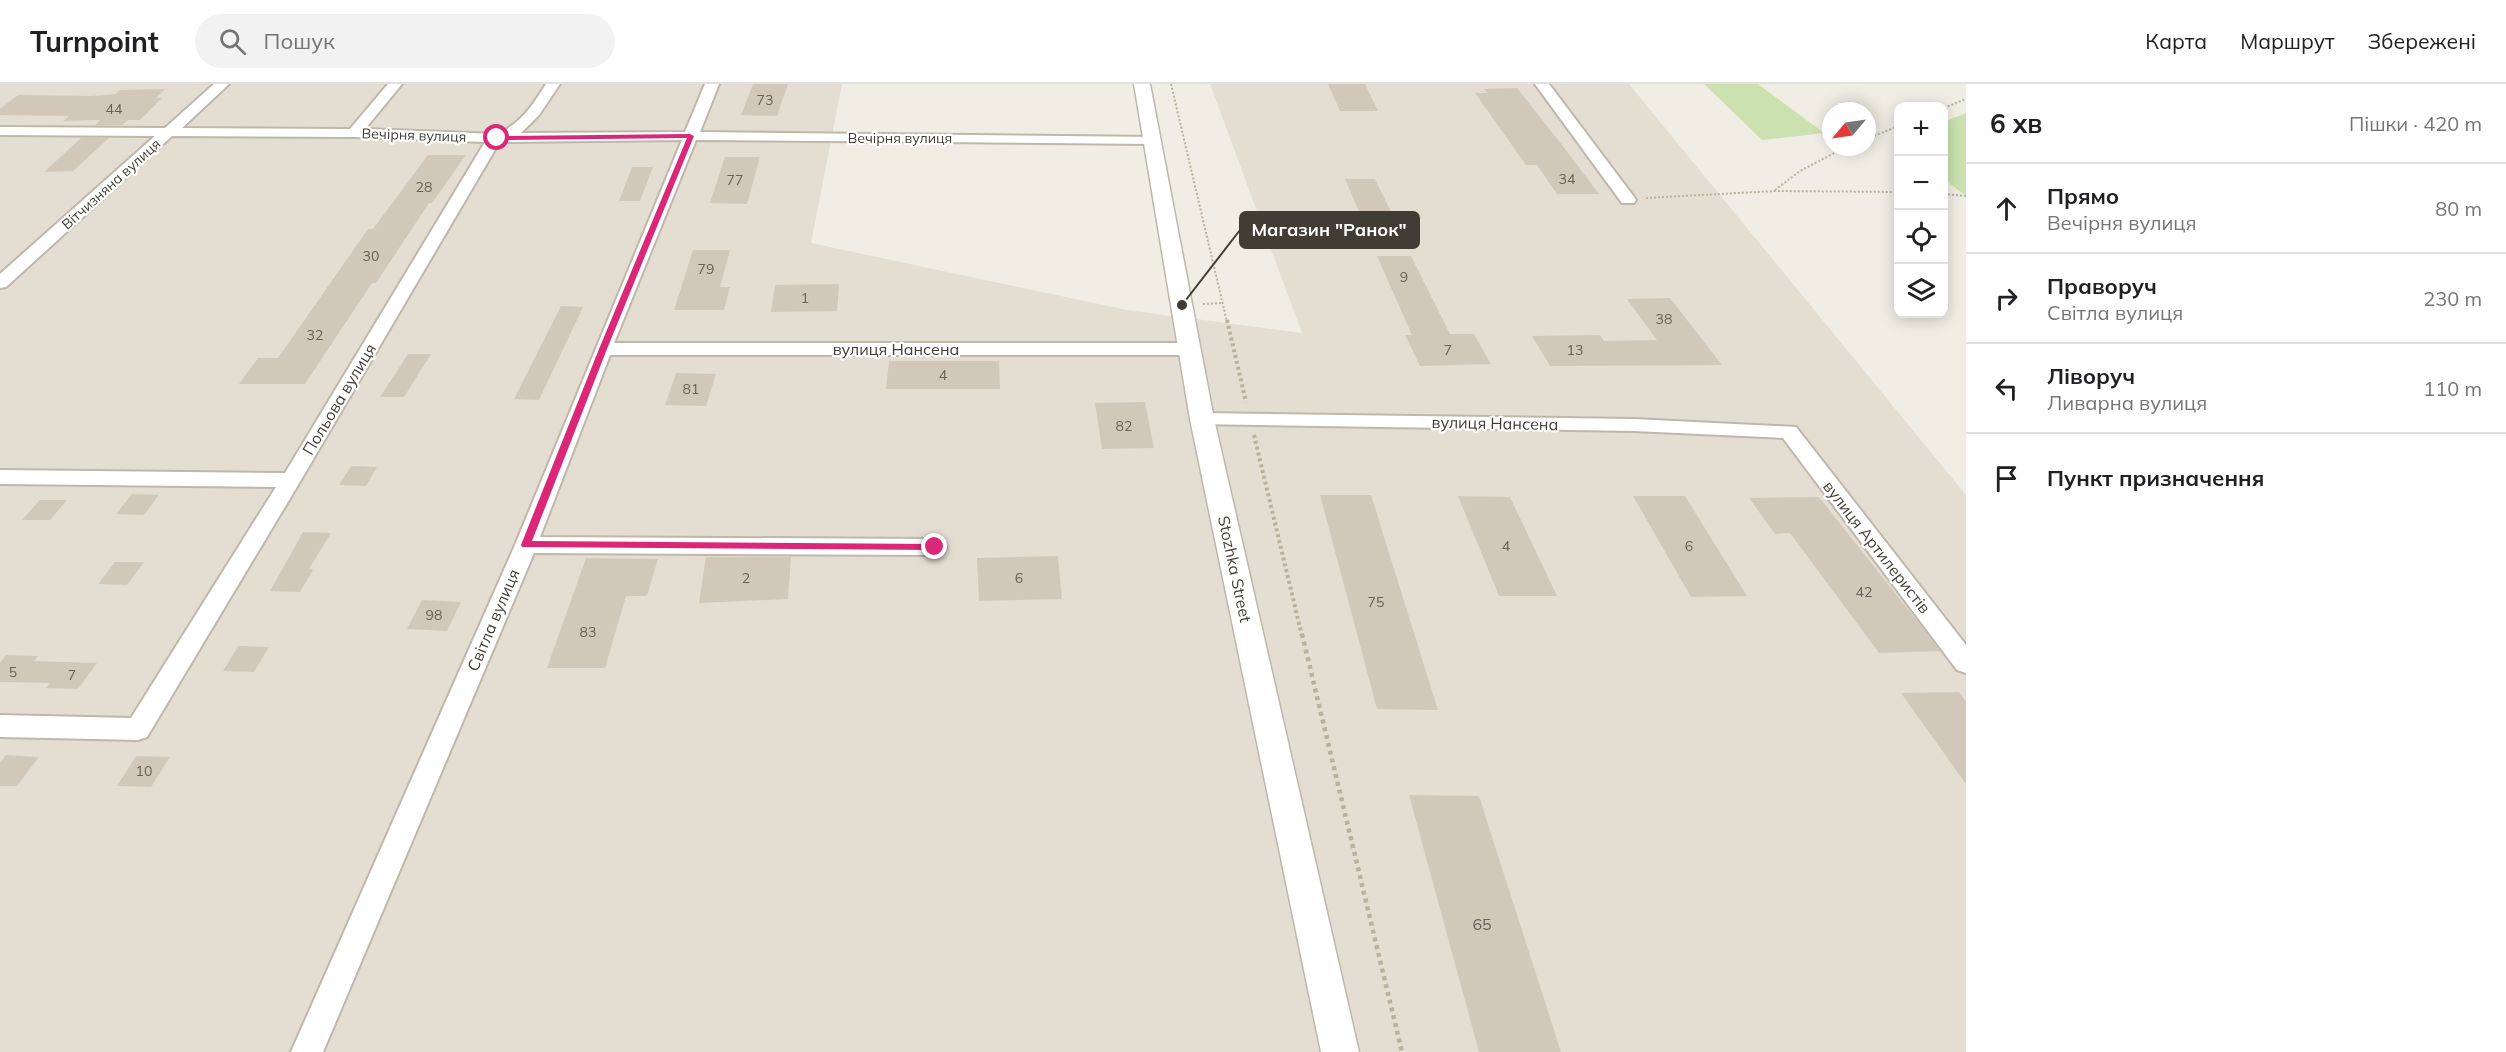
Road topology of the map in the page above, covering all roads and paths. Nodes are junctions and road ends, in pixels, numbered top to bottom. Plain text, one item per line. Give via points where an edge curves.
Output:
1 (222, 84) edge
2 (395, 84) edge
3 (553, 84) edge
4 (712, 84) edge
5 (1142, 84) edge
6 (1171, 84) edge
7 (1542, 84) edge
8 (1966, 99) edge
9 (1948, 106) edge
10 (1894, 128) edge
11 (0, 131) edge
12 (169, 132) junction
13 (354, 133) junction
14 (1876, 135) edge
15 (690, 136) junction
16 (497, 138) junction
17 (1152, 140) junction
18 (1829, 156) edge
19 (1775, 191) junction
20 (1894, 192) edge
21 (1948, 195) edge
22 (1966, 196) edge
23 (1628, 200) joint
24 (0, 283) edge
25 (603, 349) junction
26 (1190, 349) junction
27 (1202, 419) junction
28 (1250, 420) junction
29 (1789, 432) joint
30 (0, 477) edge
31 (291, 480) junction
32 (526, 545) junction
33 (935, 547) dead end
34 (1966, 663) edge
35 (0, 726) edge
36 (307, 1052) edge
37 (313, 1052) edge
38 (1340, 1052) edge
39 (1402, 1052) edge

1 - 12 street, Вітчизняна вулиця
2 - 13 street
3 - 16 street, Польова вулиця via 521,127
4 - 15 street, Світла вулиця
5 - 17 street, Stozhka Street
6 - 28 path
7 - 23 street
8 - 9 path
10 - 14 path
11 - 12 street, Вечірня вулиця
12 - 13 street, Вечірня вулиця
12 - 24 street, Вітчизняна вулиця
13 - 16 street, Вечірня вулиця
15 - 16 street, Вечірня вулиця
15 - 17 street, Вечірня вулиця
15 - 25 street, Світла вулиця
16 - 31 street, Польова вулиця
17 - 26 street, Stozhka Street
18 - 19 path via 1800,171
19 - 20 path
19 - 23 path
21 - 22 path
25 - 26 street, вулиця Нансена
25 - 32 street, Світла вулиця
26 - 27 street, Stozhka Street
27 - 28 street, вулиця Нансена
27 - 38 street, Stozhka Street
28 - 29 street, вулиця Нансена via 1634,425
28 - 39 path
29 - 34 street, вулиця Артилеристів
30 - 31 street
31 - 35 street, Польова вулиця via 138,729
32 - 33 street
32 - 36 street, Світла вулиця
36 - 37 street

